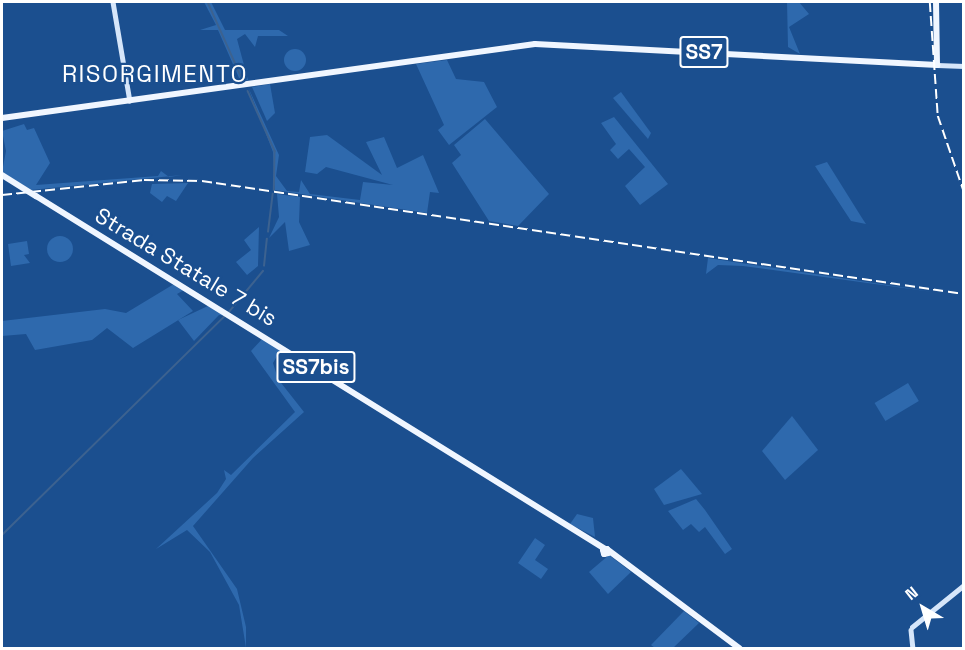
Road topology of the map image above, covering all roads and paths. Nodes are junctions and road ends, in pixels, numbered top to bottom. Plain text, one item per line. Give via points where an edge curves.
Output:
1 (113, 2) edge
2 (936, 2) edge
3 (937, 65) junction
4 (963, 66) edge
5 (130, 101) junction
6 (2, 118) edge
7 (2, 175) edge
8 (963, 585) edge
9 (739, 648) edge
10 (913, 648) edge

1 - 5 street
2 - 3 main road
3 - 4 street, SS7
3 - 5 main road, SS7 via 541,44
5 - 6 main road, SS7
7 - 9 main road, Strada Statale 7 bis / SS7bis, bridge via 597,543
8 - 10 street via 912,629

